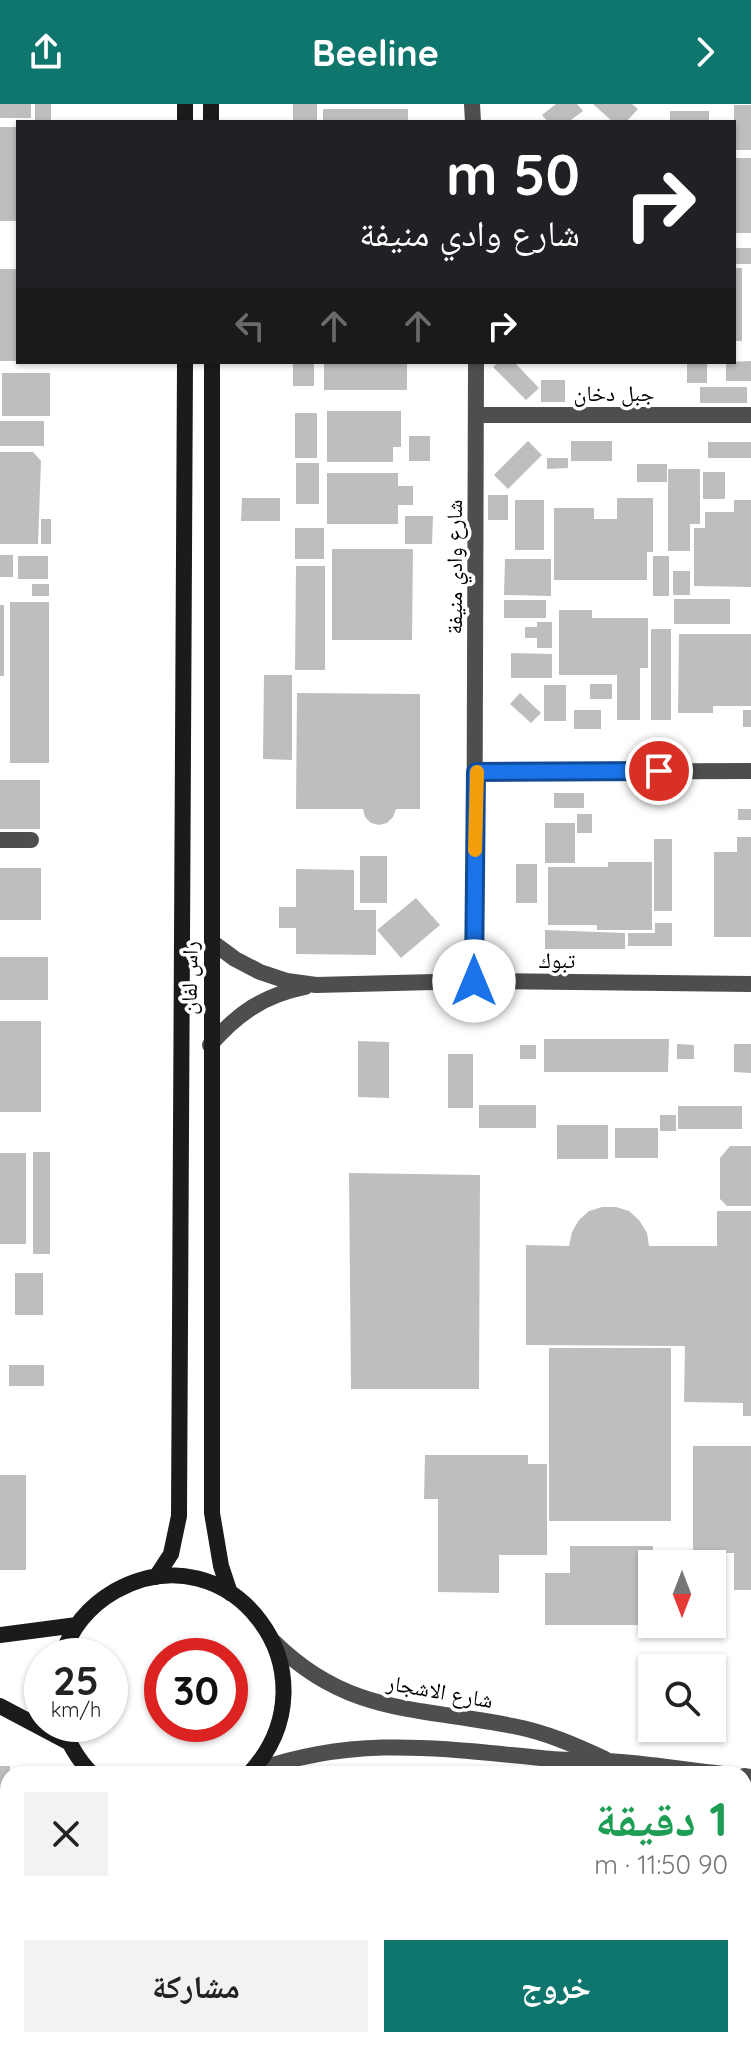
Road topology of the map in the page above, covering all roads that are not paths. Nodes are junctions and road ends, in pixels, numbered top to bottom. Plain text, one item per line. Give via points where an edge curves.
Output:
1 (185, 364) edge
2 (212, 364) edge
3 (476, 364) edge
4 (476, 415) junction
5 (751, 415) edge
6 (751, 771) edge
7 (476, 772) junction
8 (0, 840) edge
9 (31, 840) dead end
10 (212, 942) junction
11 (474, 981) junction
12 (751, 984) edge
13 (316, 985) junction
14 (210, 1045) junction
15 (156, 1577) junction
16 (230, 1593) junction
17 (77, 1625) junction
18 (0, 1635) edge
19 (71, 1638) edge
20 (274, 1642) junction
21 (0, 1706) edge
22 (24, 1719) edge
23 (68, 1742) edge
24 (610, 1761) junction
25 (84, 1766) edge
26 (256, 1766) edge
27 (271, 1766) edge
28 (653, 1766) edge

1 - 15 street, راس لفان via 179,1516 171,1554
2 - 10 street, راس لفان
3 - 4 street, شارع وادي منيفة
4 - 5 street, جبل دخان
4 - 7 street, شارع وادي منيفة
6 - 7 street
7 - 11 street, شارع وادي منيفة
8 - 9 street
10 - 13 street, تبوك via 260,972
10 - 14 street, راس لفان
11 - 12 street, تبوك
11 - 13 street, تبوك
13 - 14 street, تبوك via 256,1003
14 - 16 street, راس لفان via 212,1513
15 - 16 street via 207,1582
15 - 17 street via 103,1598
16 - 20 street via 263,1623
17 - 18 street
17 - 19 street
20 - 24 street, شارع الاشجار via 313,1676 359,1698 515,1726
20 - 26 street via 285,1676 284,1711 273,1744
21 - 22 street
23 - 25 street
24 - 27 street, شارع الاشجار via 397,1746 302,1756
24 - 28 street, شارع الاشجار

